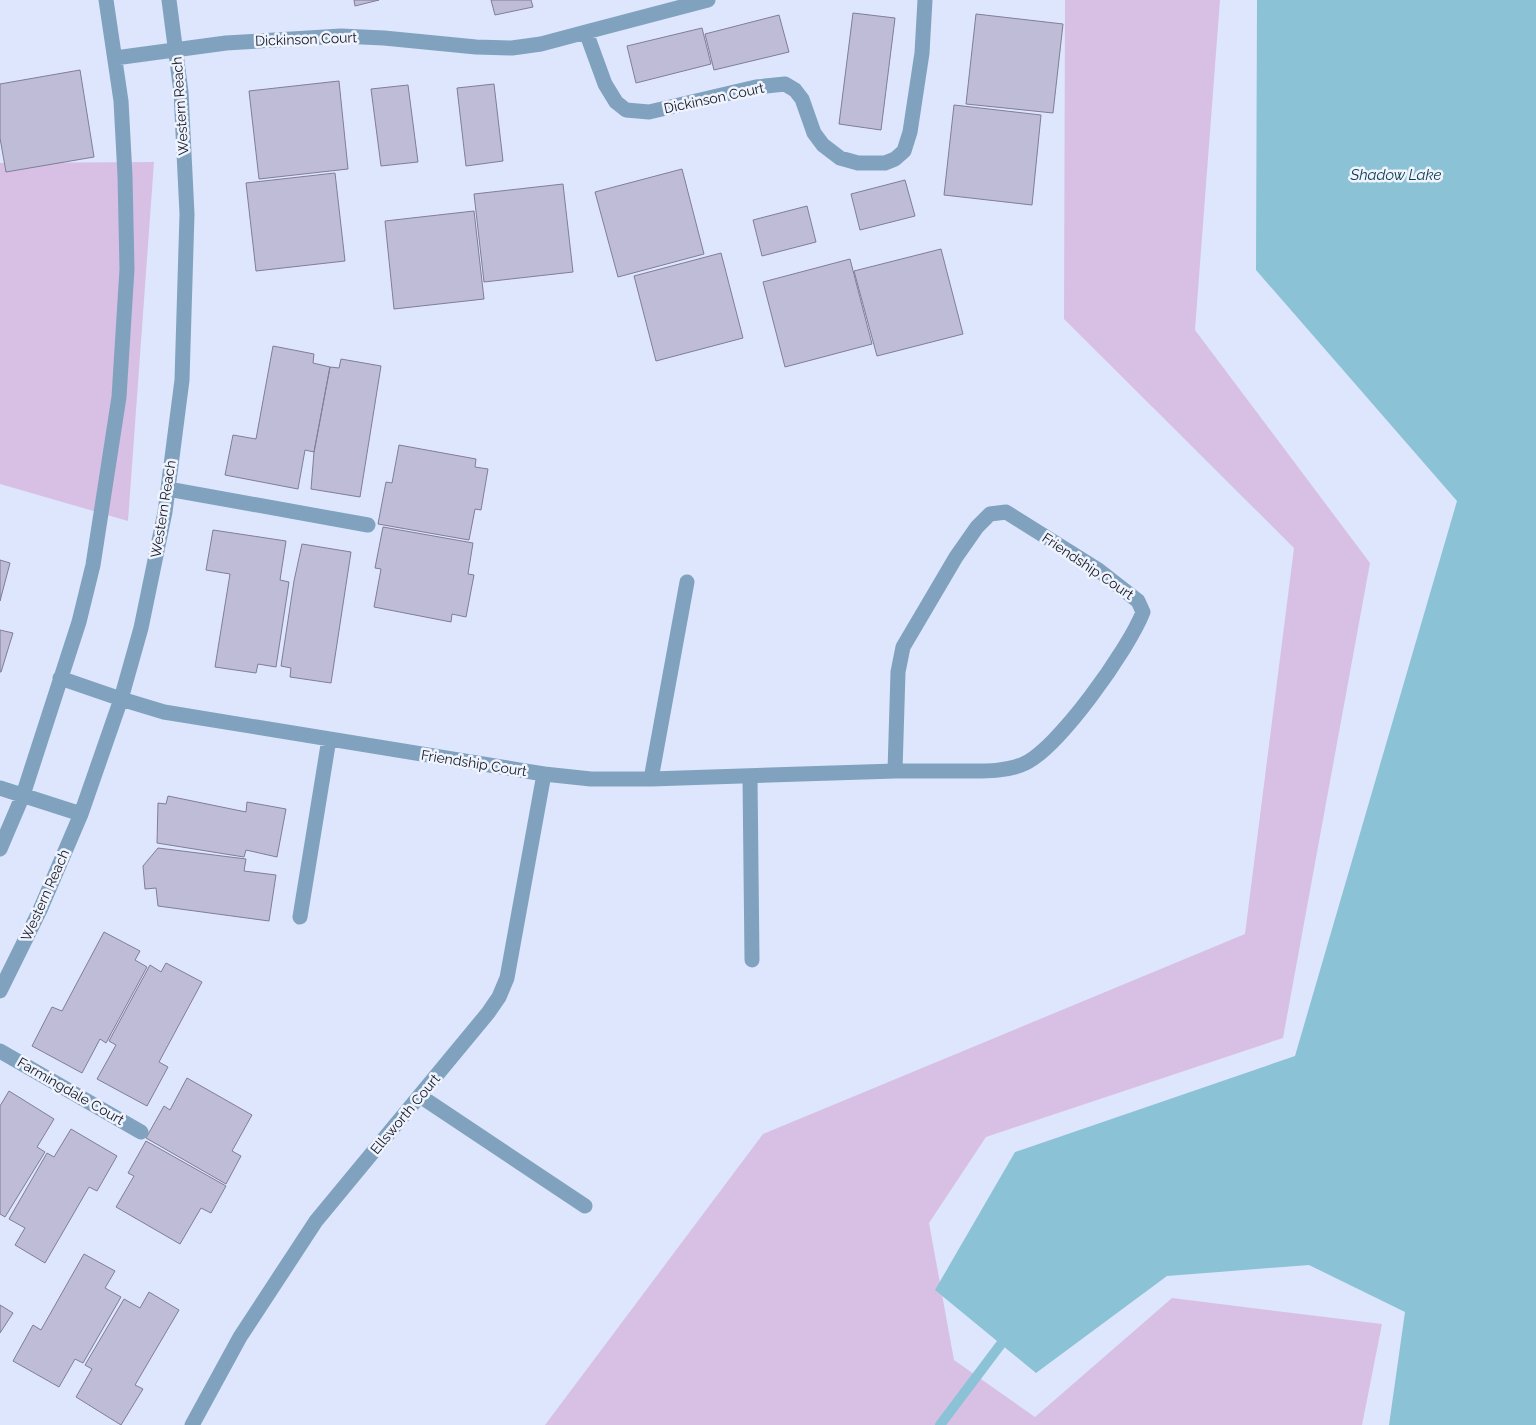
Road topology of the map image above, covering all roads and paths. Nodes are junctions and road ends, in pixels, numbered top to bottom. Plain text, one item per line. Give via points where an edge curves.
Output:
1 (106, 0) edge
2 (169, 0) edge
3 (708, 0) edge
4 (924, 0) edge
5 (586, 32) junction
6 (176, 49) junction
7 (115, 58) junction
8 (168, 489) junction
9 (368, 525) dead end
10 (687, 582) dead end
11 (60, 678) junction
12 (121, 699) junction
13 (329, 739) junction
14 (896, 771) junction
15 (544, 774) junction
16 (750, 777) junction
17 (651, 779) junction
18 (0, 788) edge
19 (23, 795) junction
20 (81, 814) junction
21 (0, 849) edge
22 (300, 917) dead end
23 (752, 960) dead end
24 (0, 991) edge
25 (0, 1050) edge
26 (420, 1096) junction
27 (142, 1132) dead end
28 (585, 1206) dead end
29 (192, 1425) edge

1 - 7 street
2 - 6 street, Western Reach
3 - 5 street, Dickinson Court
4 - 5 street, Dickinson Court via 922,53 910,132 904,152 885,163 858,163 840,158 823,145 814,133 802,99 785,84 756,87 649,112 626,110 616,102 605,84
5 - 6 street, Dickinson Court via 512,48 341,36
6 - 7 street, Dickinson Court
6 - 8 street, Western Reach via 187,214 182,380
7 - 11 street via 124,157 127,269 119,397 93,565 79,622
8 - 9 street
8 - 12 street, Western Reach via 141,628
10 - 17 street
11 - 12 street, Friendship Court
11 - 19 street
12 - 13 street, Friendship Court via 164,712
12 - 20 street, Western Reach
13 - 15 street, Friendship Court
13 - 22 street
14 - 14 street, Friendship Court via 898,672 903,647 956,557 990,514 1006,512 1097,569 1138,601 1143,612 1138,626 1064,731 1040,755 1022,765 995,771
14 - 16 street, Friendship Court
15 - 17 street, Friendship Court via 591,779
15 - 26 street, Ellsworth Court via 508,978 488,1013
16 - 17 street, Friendship Court
16 - 23 street
18 - 19 street
19 - 20 street
19 - 21 street
20 - 24 street, Western Reach via 40,910
25 - 27 street, Farmingdale Court
26 - 28 street
26 - 29 street, Ellsworth Court via 316,1221 240,1337

